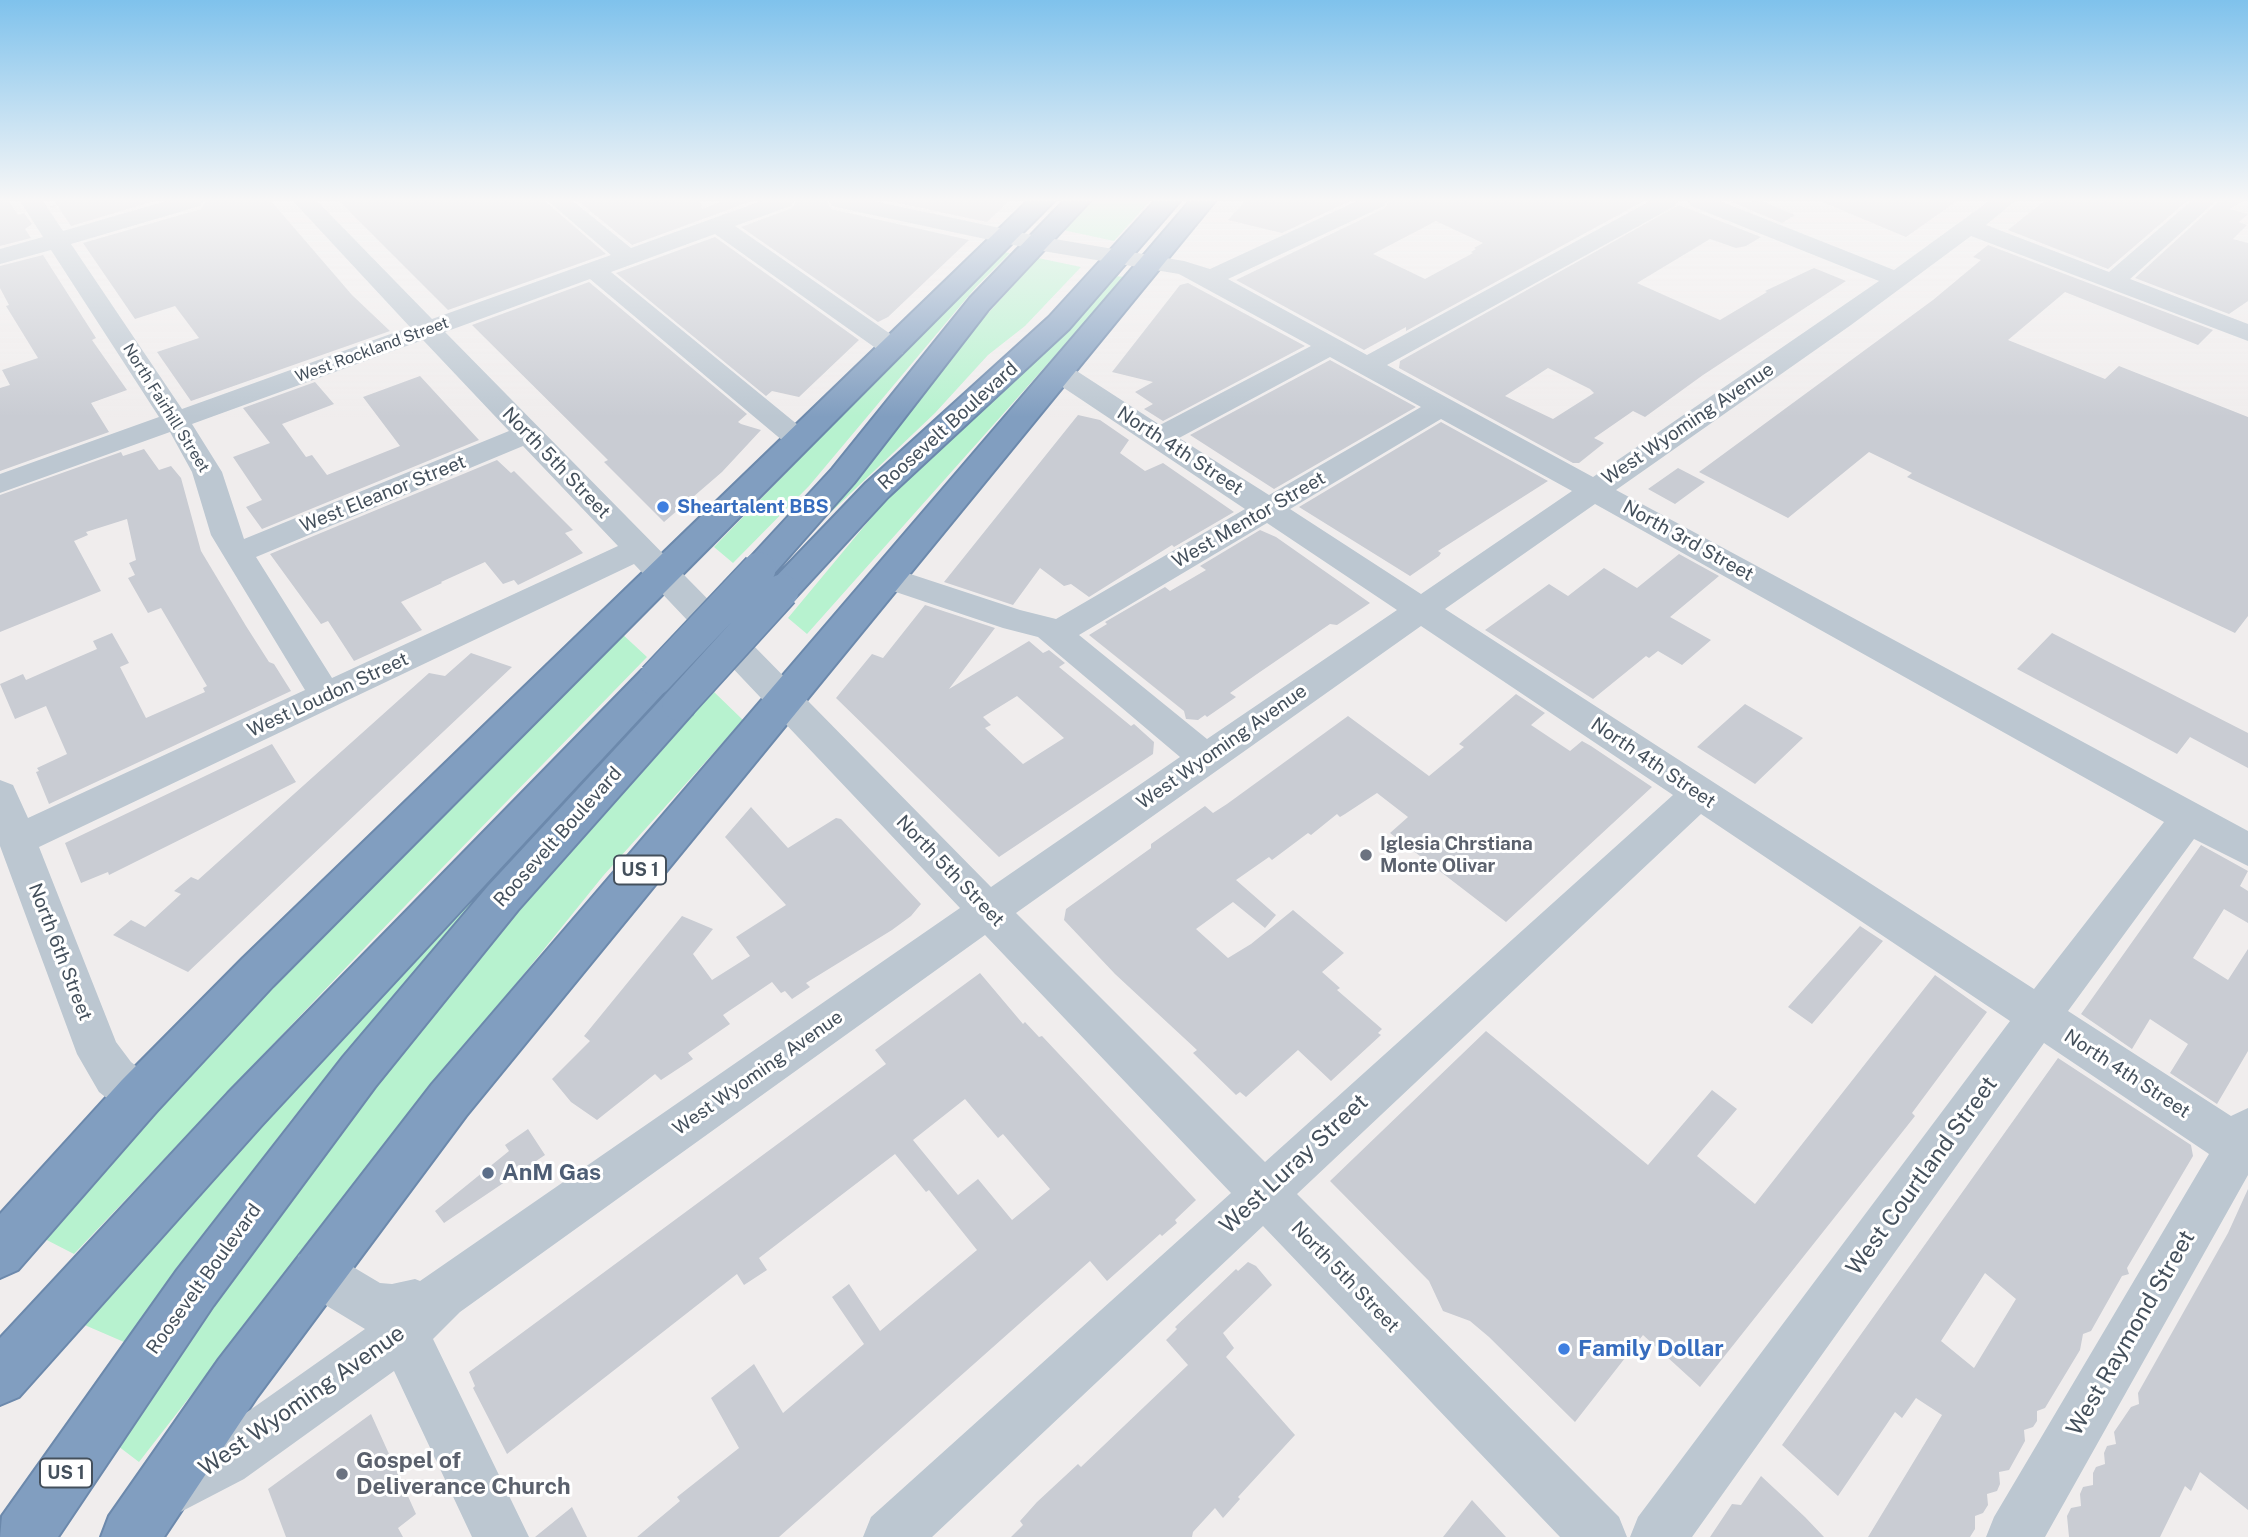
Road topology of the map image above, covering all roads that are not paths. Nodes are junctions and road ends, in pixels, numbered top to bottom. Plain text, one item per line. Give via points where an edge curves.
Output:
1 (80, 273) edge
2 (372, 273) edge
3 (586, 273) edge
4 (597, 273) edge
5 (786, 273) edge
6 (970, 273) edge
7 (1009, 273) edge
8 (1119, 273) edge
9 (1125, 273) edge
10 (1195, 273) edge
11 (1222, 273) edge
12 (1536, 273) edge
13 (1899, 273) edge
14 (2088, 273) edge
15 (2123, 273) edge
16 (1903, 274) joint
17 (1209, 279) junction
18 (2112, 282) junction
19 (427, 330) junction
20 (2247, 332) edge
21 (1330, 346) junction
22 (893, 348) junction
23 (1366, 366) junction
24 (1059, 372) junction
25 (1441, 407) junction
26 (177, 420) junction
27 (528, 434) junction
28 (1159, 438) junction
29 (799, 440) junction
30 (0, 484) edge
31 (1591, 490) junction
32 (1268, 509) junction
33 (237, 553) junction
34 (651, 561) junction
35 (886, 578) junction
36 (771, 580) junction
37 (1421, 609) junction
38 (1057, 633) junction
39 (667, 691) junction
40 (326, 696) junction
41 (784, 699) junction
42 (1206, 758) junction
43 (1699, 793) junction
44 (0, 795) edge
45 (2189, 817) junction
46 (17, 840) junction
47 (2248, 850) edge
48 (989, 912) junction
49 (2039, 1017) junction
50 (139, 1096) junction
51 (2245, 1143) edge
52 (1262, 1193) junction
53 (8, 1243) edge
54 (316, 1272) junction
55 (397, 1321) junction
56 (0, 1378) edge
57 (143, 1517) edge
58 (23, 1537) edge
59 (501, 1537) edge
60 (891, 1537) edge
61 (1599, 1537) edge
62 (1658, 1537) edge
63 (2014, 1537) edge

1 - 26 street, North Fairhill Street
2 - 19 street, North 5th Street
3 - 19 street, West Rockland Street
4 - 29 street
5 - 22 street
6 - 22 highway
7 - 36 highway, Roosevelt Boulevard / US 1 via 843,476
8 - 36 highway, Roosevelt Boulevard / US 1
9 - 24 highway, Roosevelt Boulevard / US 1
10 - 17 street, North 3rd Street
11 - 17 street
12 - 23 street
13 - 16 street
14 - 18 street
15 - 18 street
16 - 31 street, West Wyoming Avenue
17 - 21 street, North 3rd Street
18 - 20 street
19 - 26 street, West Rockland Street
19 - 27 street, North 5th Street
21 - 23 street, North 3rd Street
21 - 28 street
22 - 29 highway
23 - 25 street, North 3rd Street
24 - 28 street, North 4th Street
24 - 35 highway, Roosevelt Boulevard / US 1
25 - 31 street, North 3rd Street
25 - 32 street, West Mentor Street
26 - 30 street, West Rockland Street
26 - 33 street, North Fairhill Street via 207,472 226,535
27 - 33 street, West Eleanor Street
27 - 34 street, North 5th Street
28 - 32 street, North 4th Street
29 - 34 highway
31 - 37 street, West Wyoming Avenue
31 - 45 street, North 3rd Street
32 - 37 street, North 4th Street
32 - 38 street, West Mentor Street
33 - 40 street, North Fairhill Street
34 - 40 street, West Loudon Street
34 - 41 street, North 5th Street
34 - 50 highway
35 - 38 street
35 - 41 highway, Roosevelt Boulevard / US 1
36 - 39 highway, Roosevelt Boulevard / US 1, bridge
37 - 42 street, West Wyoming Avenue
37 - 43 street, North 4th Street
38 - 42 street
39 - 56 highway, Roosevelt Boulevard / US 1 via 245,1109
39 - 58 highway, Roosevelt Boulevard / US 1 via 567,826 432,981 256,1207
40 - 46 street, West Loudon Street
41 - 48 street, North 5th Street
41 - 54 highway, Roosevelt Boulevard / US 1 via 524,1008
42 - 48 street, West Wyoming Avenue
43 - 49 street, North 4th Street
43 - 52 street, West Luray Street
44 - 46 street, North 6th Street
45 - 47 street, North 3rd Street
45 - 49 street, West Courtland Street
46 - 50 street, North 6th Street via 99,1054 115,1077
48 - 52 street, North 5th Street
48 - 55 street, West Wyoming Avenue
49 - 51 street, North 4th Street
49 - 62 street, West Courtland Street
50 - 53 highway
51 - 63 street, West Raymond Street
52 - 60 street, West Luray Street
52 - 61 street, North 5th Street
54 - 55 street, West Wyoming Avenue
54 - 57 highway, Roosevelt Boulevard / US 1
55 - 57 street, West Wyoming Avenue via 225,1460
55 - 59 street

